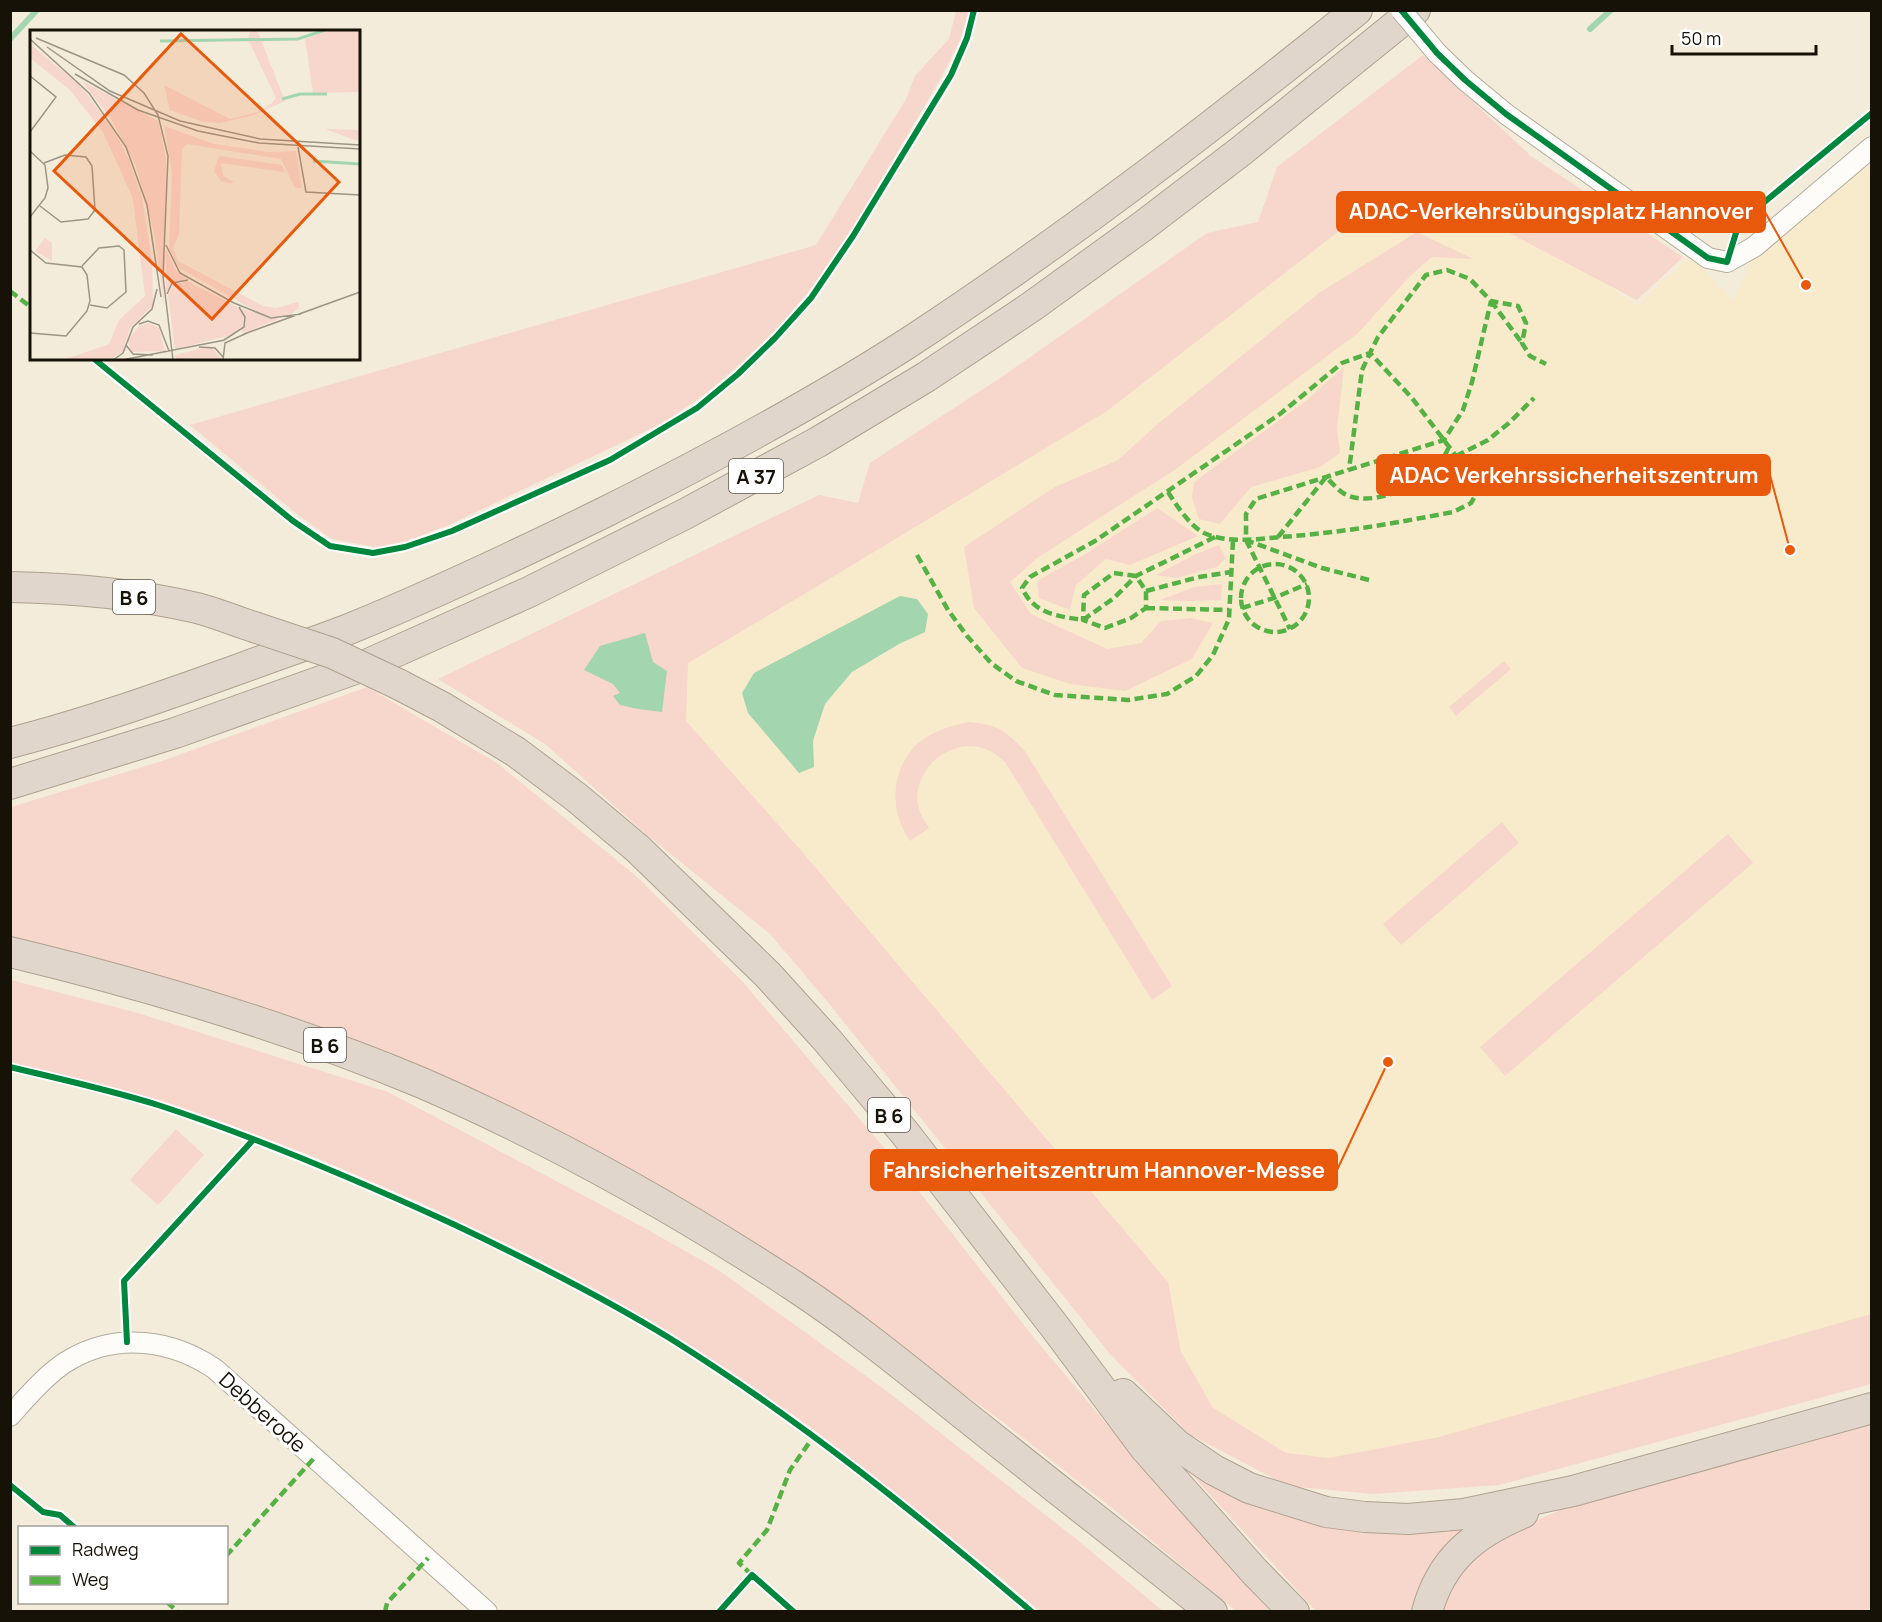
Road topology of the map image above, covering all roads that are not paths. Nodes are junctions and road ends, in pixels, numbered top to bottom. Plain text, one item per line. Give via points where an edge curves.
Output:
1 (1357, 10) edge
2 (1401, 10) edge
3 (1415, 10) edge
4 (1872, 147) edge
5 (10, 587) edge
6 (10, 743) edge
7 (10, 784) edge
8 (10, 952) edge
9 (1054, 1327) junction
10 (1872, 1408) edge
11 (10, 1416) edge
12 (1573, 1491) junction
13 (487, 1611) edge
14 (1212, 1611) edge
15 (1294, 1611) edge
16 (1427, 1611) edge

1 - 6 highway, A 37 via 1122,194 905,345 799,409 513,557 350,628 161,697
2 - 4 street, bridge via 1437,53 1506,114 1708,258 1727,262 1754,247
3 - 7 highway, A 37 via 1143,226 936,371 818,442 529,592 366,665 175,733
5 - 9 highway, B 6, bridge via 118,594 198,609 254,627 332,653 398,684 516,752 638,849 768,975 904,1132
8 - 14 highway, B 6 via 165,992 319,1043 422,1084 623,1182 788,1282 880,1348
9 - 12 highway via 1177,1445 1249,1488 1287,1501 1336,1513 1408,1519 1464,1514
9 - 15 highway, B 6 via 1145,1448
10 - 12 highway
11 - 13 street, Debberode via 69,1359 95,1348 127,1342 177,1349 215,1369
12 - 16 highway via 1485,1531 1455,1556 1438,1580

